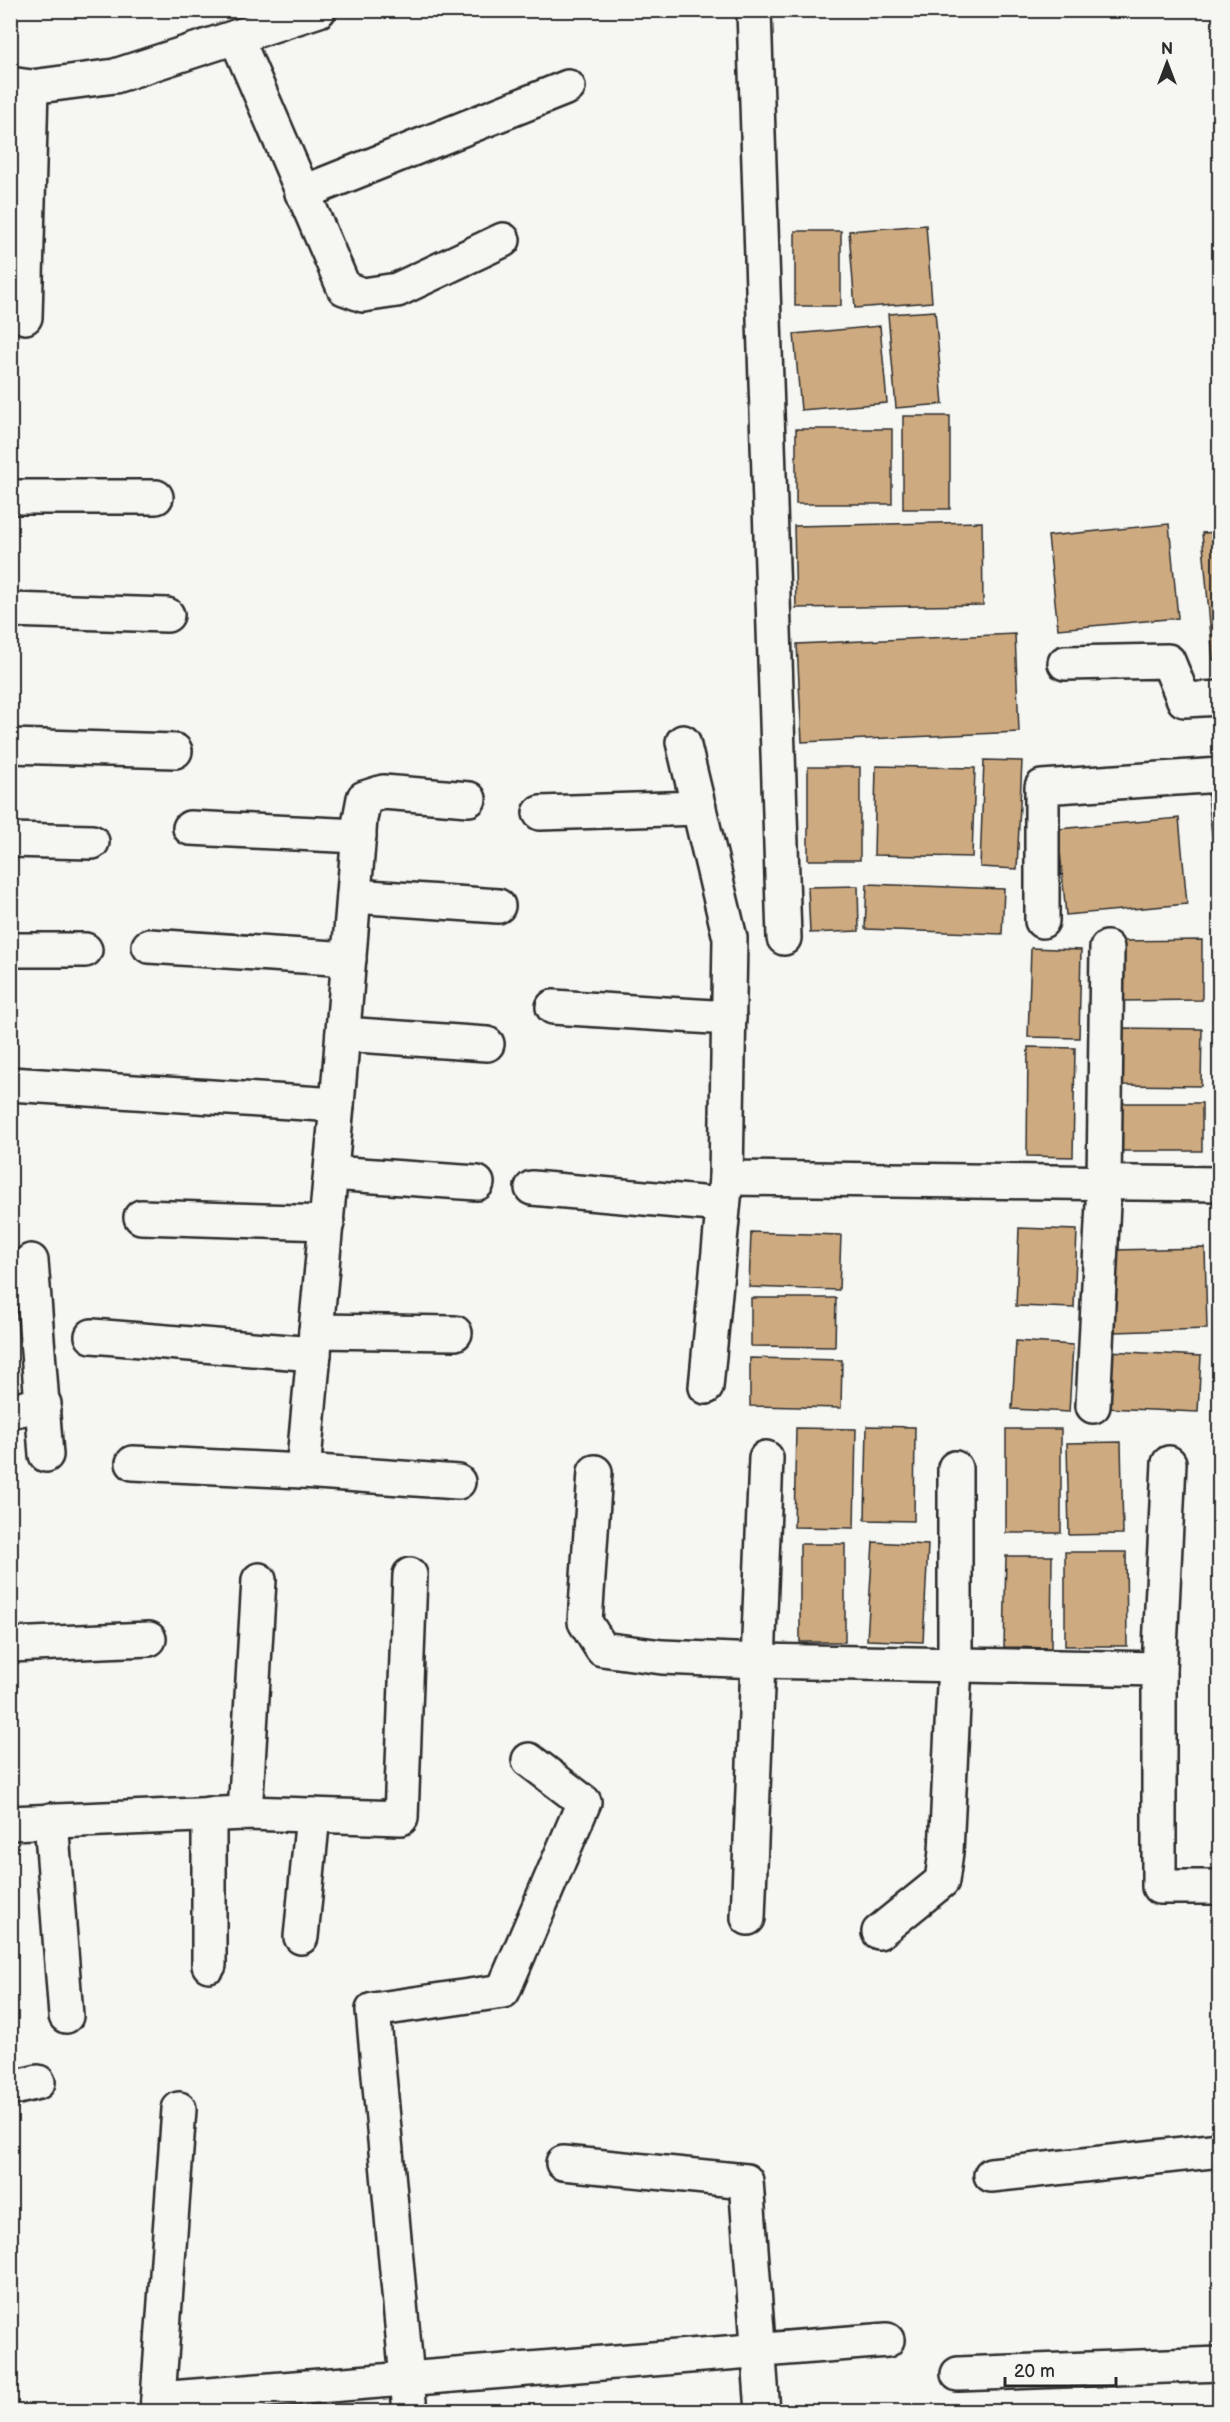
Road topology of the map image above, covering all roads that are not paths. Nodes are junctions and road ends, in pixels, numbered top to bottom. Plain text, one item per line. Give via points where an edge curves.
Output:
1 (319, 10) edge
2 (754, 10) edge
3 (236, 37) junction
4 (21, 86) edge
5 (568, 87) dead end
6 (302, 193) junction
7 (503, 240) dead end
8 (25, 317) dead end
9 (156, 496) dead end
10 (10, 497) edge
11 (10, 610) edge
12 (167, 615) dead end
13 (1065, 663) dead end
14 (1220, 698) edge
15 (683, 742) dead end
16 (10, 746) edge
17 (175, 751) dead end
18 (1220, 775) edge
19 (469, 799) dead end
20 (699, 808) junction
21 (540, 813) dead end
22 (190, 828) dead end
23 (359, 836) junction
24 (10, 840) edge
25 (92, 842) dead end
26 (354, 896) junction
27 (498, 906) dead end
28 (1042, 921) dead end
29 (784, 938) dead end
30 (149, 946) dead end
31 (1107, 948) dead end
32 (10, 951) edge
33 (85, 951) dead end
34 (349, 959) junction
35 (554, 1007) dead end
36 (729, 1018) junction
37 (343, 1034) junction
38 (487, 1044) dead end
39 (10, 1084) edge
40 (338, 1105) junction
41 (331, 1173) junction
42 (477, 1183) dead end
43 (1104, 1183) junction
44 (1220, 1184) edge
45 (532, 1188) dead end
46 (725, 1192) junction
47 (141, 1217) dead end
48 (327, 1224) junction
49 (31, 1261) dead end
50 (455, 1333) dead end
51 (92, 1336) dead end
52 (315, 1342) junction
53 (706, 1387) dead end
54 (44, 1404) junction
55 (1093, 1406) dead end
56 (10, 1411) edge
57 (46, 1455) dead end
58 (766, 1458) dead end
59 (133, 1463) dead end
60 (1168, 1463) dead end
61 (955, 1468) dead end
62 (303, 1471) junction
63 (595, 1472) dead end
64 (458, 1482) dead end
65 (410, 1575) dead end
66 (259, 1580) dead end
67 (149, 1639) dead end
68 (10, 1645) edge
69 (758, 1661) junction
70 (955, 1665) junction
71 (1159, 1669) junction
72 (529, 1760) dead end
73 (245, 1813) junction
74 (209, 1814) junction
75 (313, 1815) junction
76 (51, 1820) junction
77 (10, 1823) edge
78 (1220, 1887) edge
79 (748, 1918) dead end
80 (879, 1932) dead end
81 (301, 1937) dead end
82 (209, 1965) dead end
83 (66, 2016) dead end
84 (179, 2109) dead end
85 (1220, 2150) edge
86 (563, 2163) dead end
87 (991, 2175) dead end
88 (887, 2340) dead end
89 (758, 2350) junction
90 (1220, 2364) edge
91 (958, 2374) dead end
92 (407, 2379) junction
93 (158, 2405) edge
94 (410, 2412) edge
95 (763, 2412) edge

1 - 3 street
2 - 29 street
3 - 4 street via 115,76
3 - 6 street
4 - 8 street
5 - 6 street
6 - 7 street via 344,288 363,295 397,290
9 - 10 street
11 - 12 street
13 - 14 street via 1168,662 1184,700
15 - 20 street
16 - 17 street
18 - 28 street via 1042,788
19 - 23 street via 383,792 364,798
20 - 21 street
20 - 36 street via 730,938
22 - 23 street
23 - 26 street
24 - 25 street
26 - 27 street
26 - 34 street
30 - 34 street
31 - 43 street
32 - 33 street
34 - 37 street
35 - 36 street
36 - 46 street
37 - 38 street
37 - 40 street
39 - 40 street
40 - 41 street
41 - 42 street
41 - 48 street
43 - 44 street
43 - 46 street
43 - 55 street
45 - 46 street
46 - 53 street
47 - 48 street
48 - 52 street
49 - 54 street
50 - 52 street
51 - 52 street
52 - 62 street
54 - 56 street
54 - 57 street
58 - 69 street
59 - 62 street
60 - 71 street
61 - 70 street
62 - 64 street
63 - 69 street via 585,1623 602,1649 662,1657
65 - 75 street via 401,1818
66 - 73 street
67 - 68 street
69 - 70 street
69 - 79 street
70 - 71 street
70 - 80 street via 942,1881
71 - 78 street via 1159,1887
72 - 92 street via 584,1802 503,1991 373,2010
73 - 74 street
73 - 75 street
74 - 76 street
74 - 82 street
75 - 81 street
76 - 77 street
76 - 83 street
84 - 93 street
85 - 87 street
86 - 89 street via 746,2181
88 - 89 street
89 - 92 street
89 - 95 street
90 - 91 street
92 - 93 street
92 - 94 street

